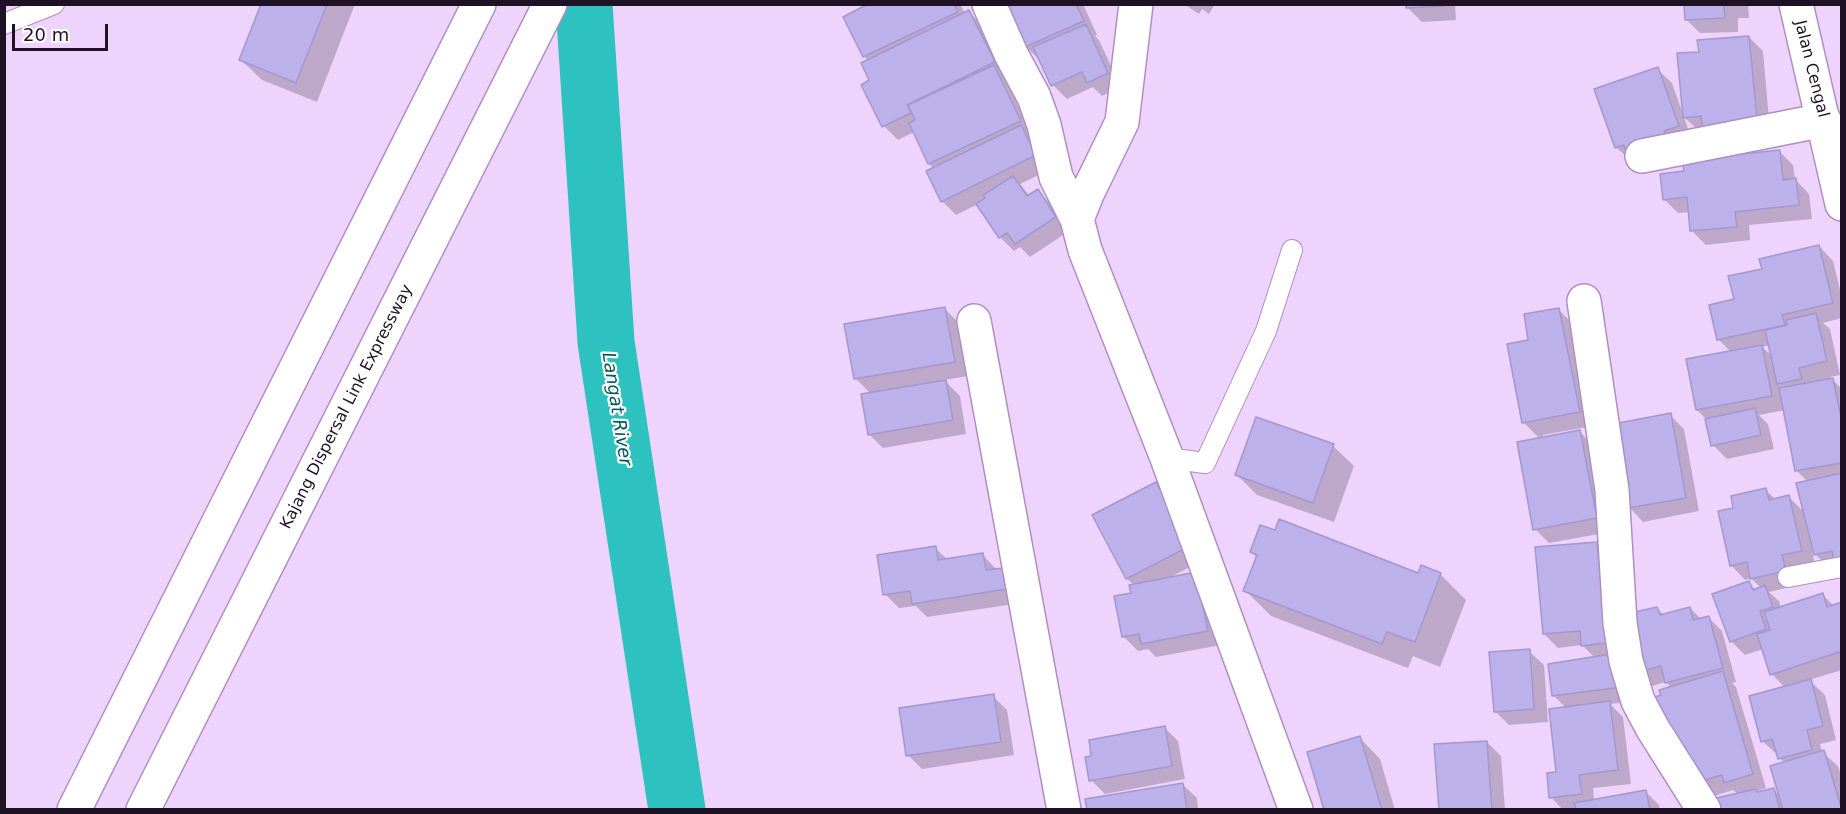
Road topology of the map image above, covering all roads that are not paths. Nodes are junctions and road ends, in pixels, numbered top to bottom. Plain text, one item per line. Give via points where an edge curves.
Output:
1 (54, 4) edge
2 (479, 4) edge
3 (550, 4) edge
4 (989, 4) edge
5 (1136, 4) edge
6 (1796, 4) edge
7 (4, 24) edge
8 (1824, 120) junction
9 (1642, 156) dead end
10 (1841, 194) edge
11 (1077, 219) junction
12 (1292, 250) dead end
13 (1584, 301) dead end
14 (974, 321) dead end
15 (1167, 458) junction
16 (1842, 567) edge
17 (1788, 577) dead end
18 (80, 799) edge
19 (143, 810) edge
20 (1064, 810) edge
21 (1296, 810) edge
22 (1704, 810) edge

1 - 7 lane
2 - 18 main road
3 - 19 main road, Kajang Dispersal Link Expressway
4 - 11 main road via 1034,97 1056,177
5 - 11 main road via 1122,122
6 - 8 main road, Jalan Cengal
8 - 9 main road
8 - 10 main road, Jalan Cengal
11 - 15 main road via 1085,250
12 - 15 lane via 1266,331 1205,463
13 - 22 main road via 1612,490 1626,661 1638,701
14 - 20 main road
15 - 21 main road
16 - 17 lane

